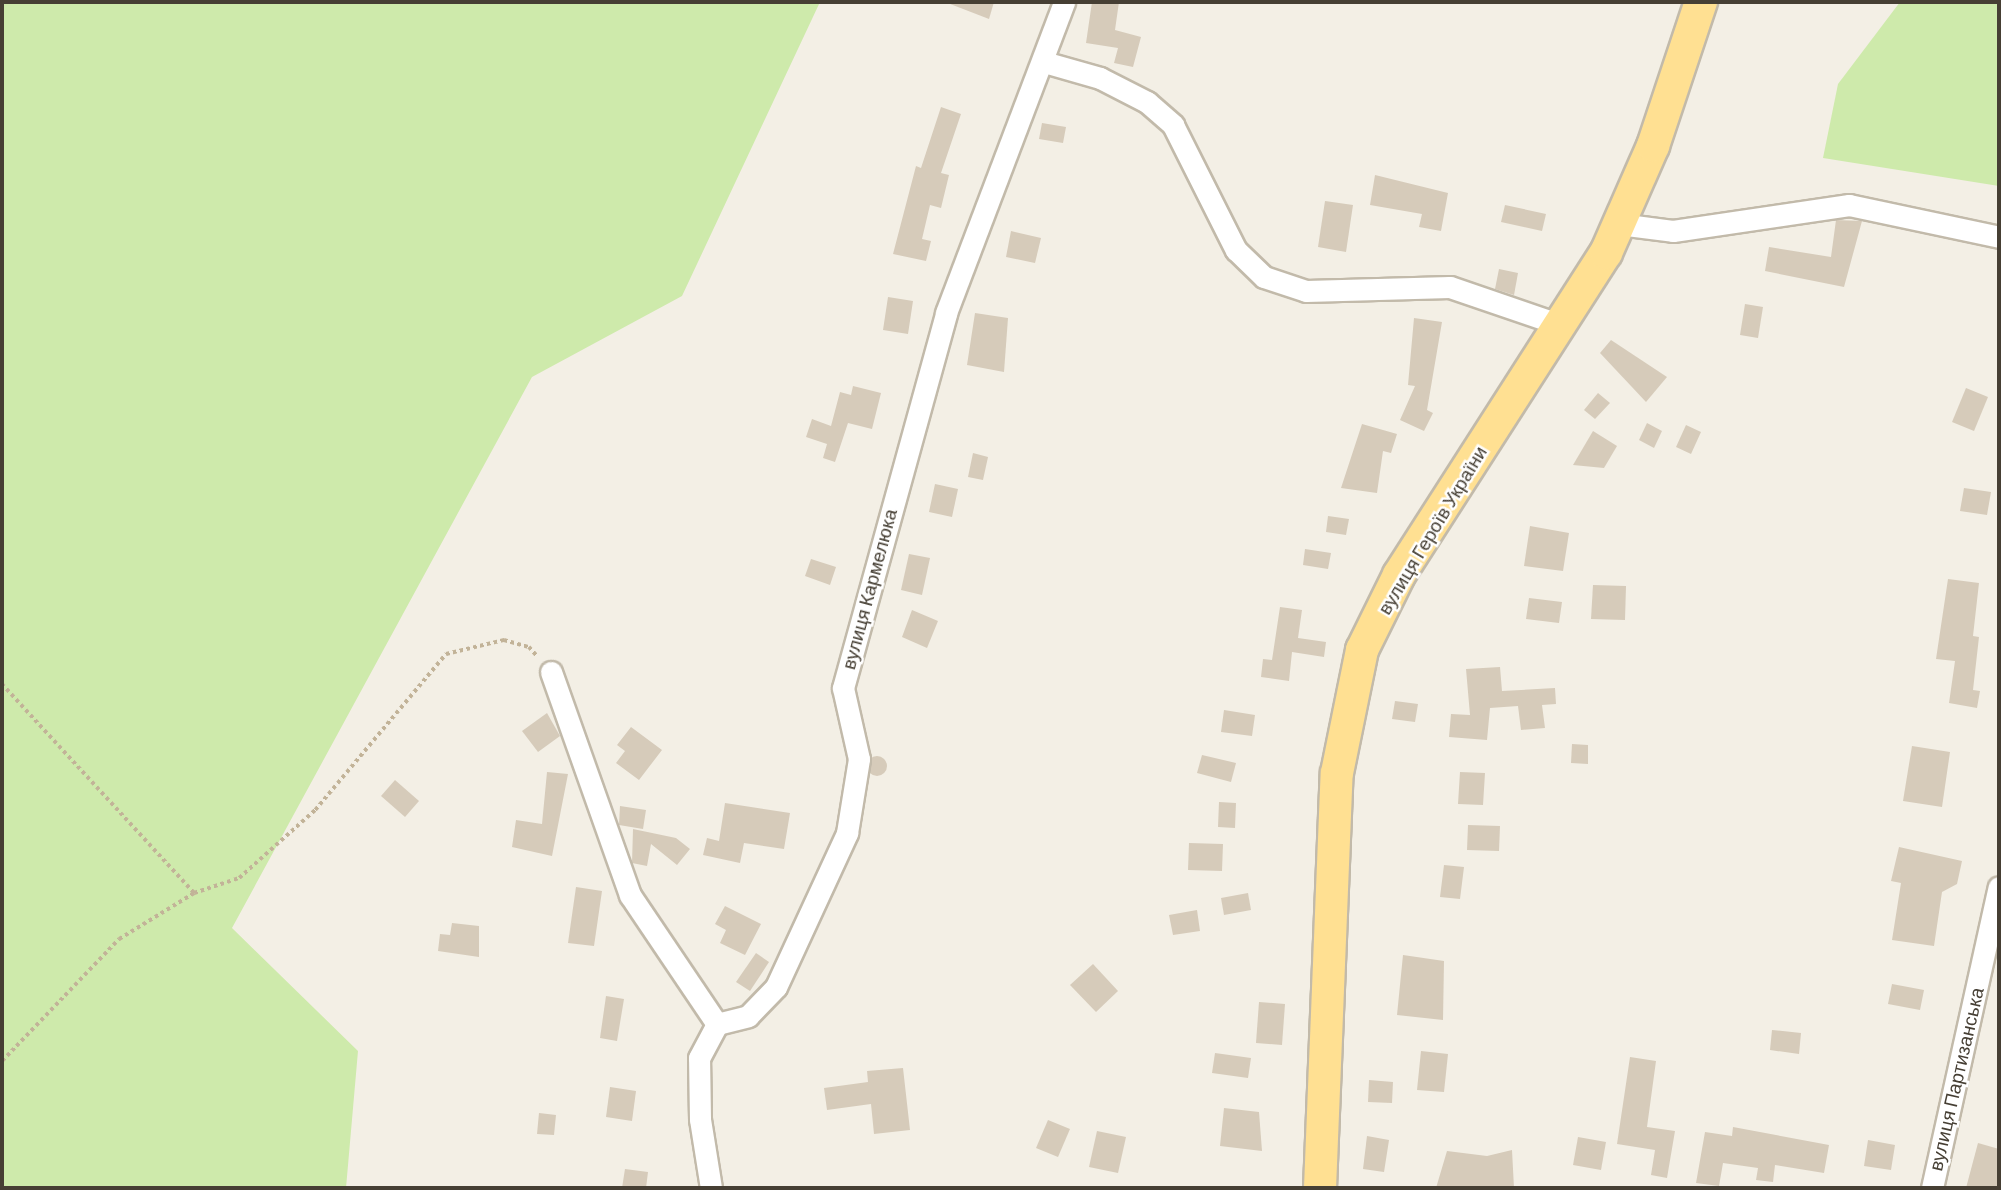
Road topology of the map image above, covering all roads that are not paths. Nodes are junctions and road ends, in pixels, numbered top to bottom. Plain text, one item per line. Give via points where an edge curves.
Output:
1 (1064, 2) edge
2 (1701, 2) edge
3 (1044, 62) junction
4 (1619, 224) junction
5 (1999, 237) edge
6 (1561, 325) junction
7 (551, 672) road end
8 (1999, 887) edge
9 (717, 1024) junction
10 (711, 1188) edge
11 (1320, 1188) edge
12 (1932, 1188) edge

1 - 3 street, вулиця Кармелюка
2 - 4 main road, вулиця Героїв України
3 - 6 street via 1100,78 1147,102 1173,125 1236,250 1264,277 1306,290 1450,286
3 - 9 street, вулиця Кармелюка via 946,313 842,688 859,759 847,833 776,987 748,1016
4 - 5 street via 1673,231 1849,205
4 - 6 main road, вулиця Героїв України
6 - 11 main road, вулиця Героїв України via 1399,575 1362,650 1337,773
7 - 9 street via 630,895
8 - 12 street, вулиця Партизанська
9 - 10 street via 699,1058 700,1119

